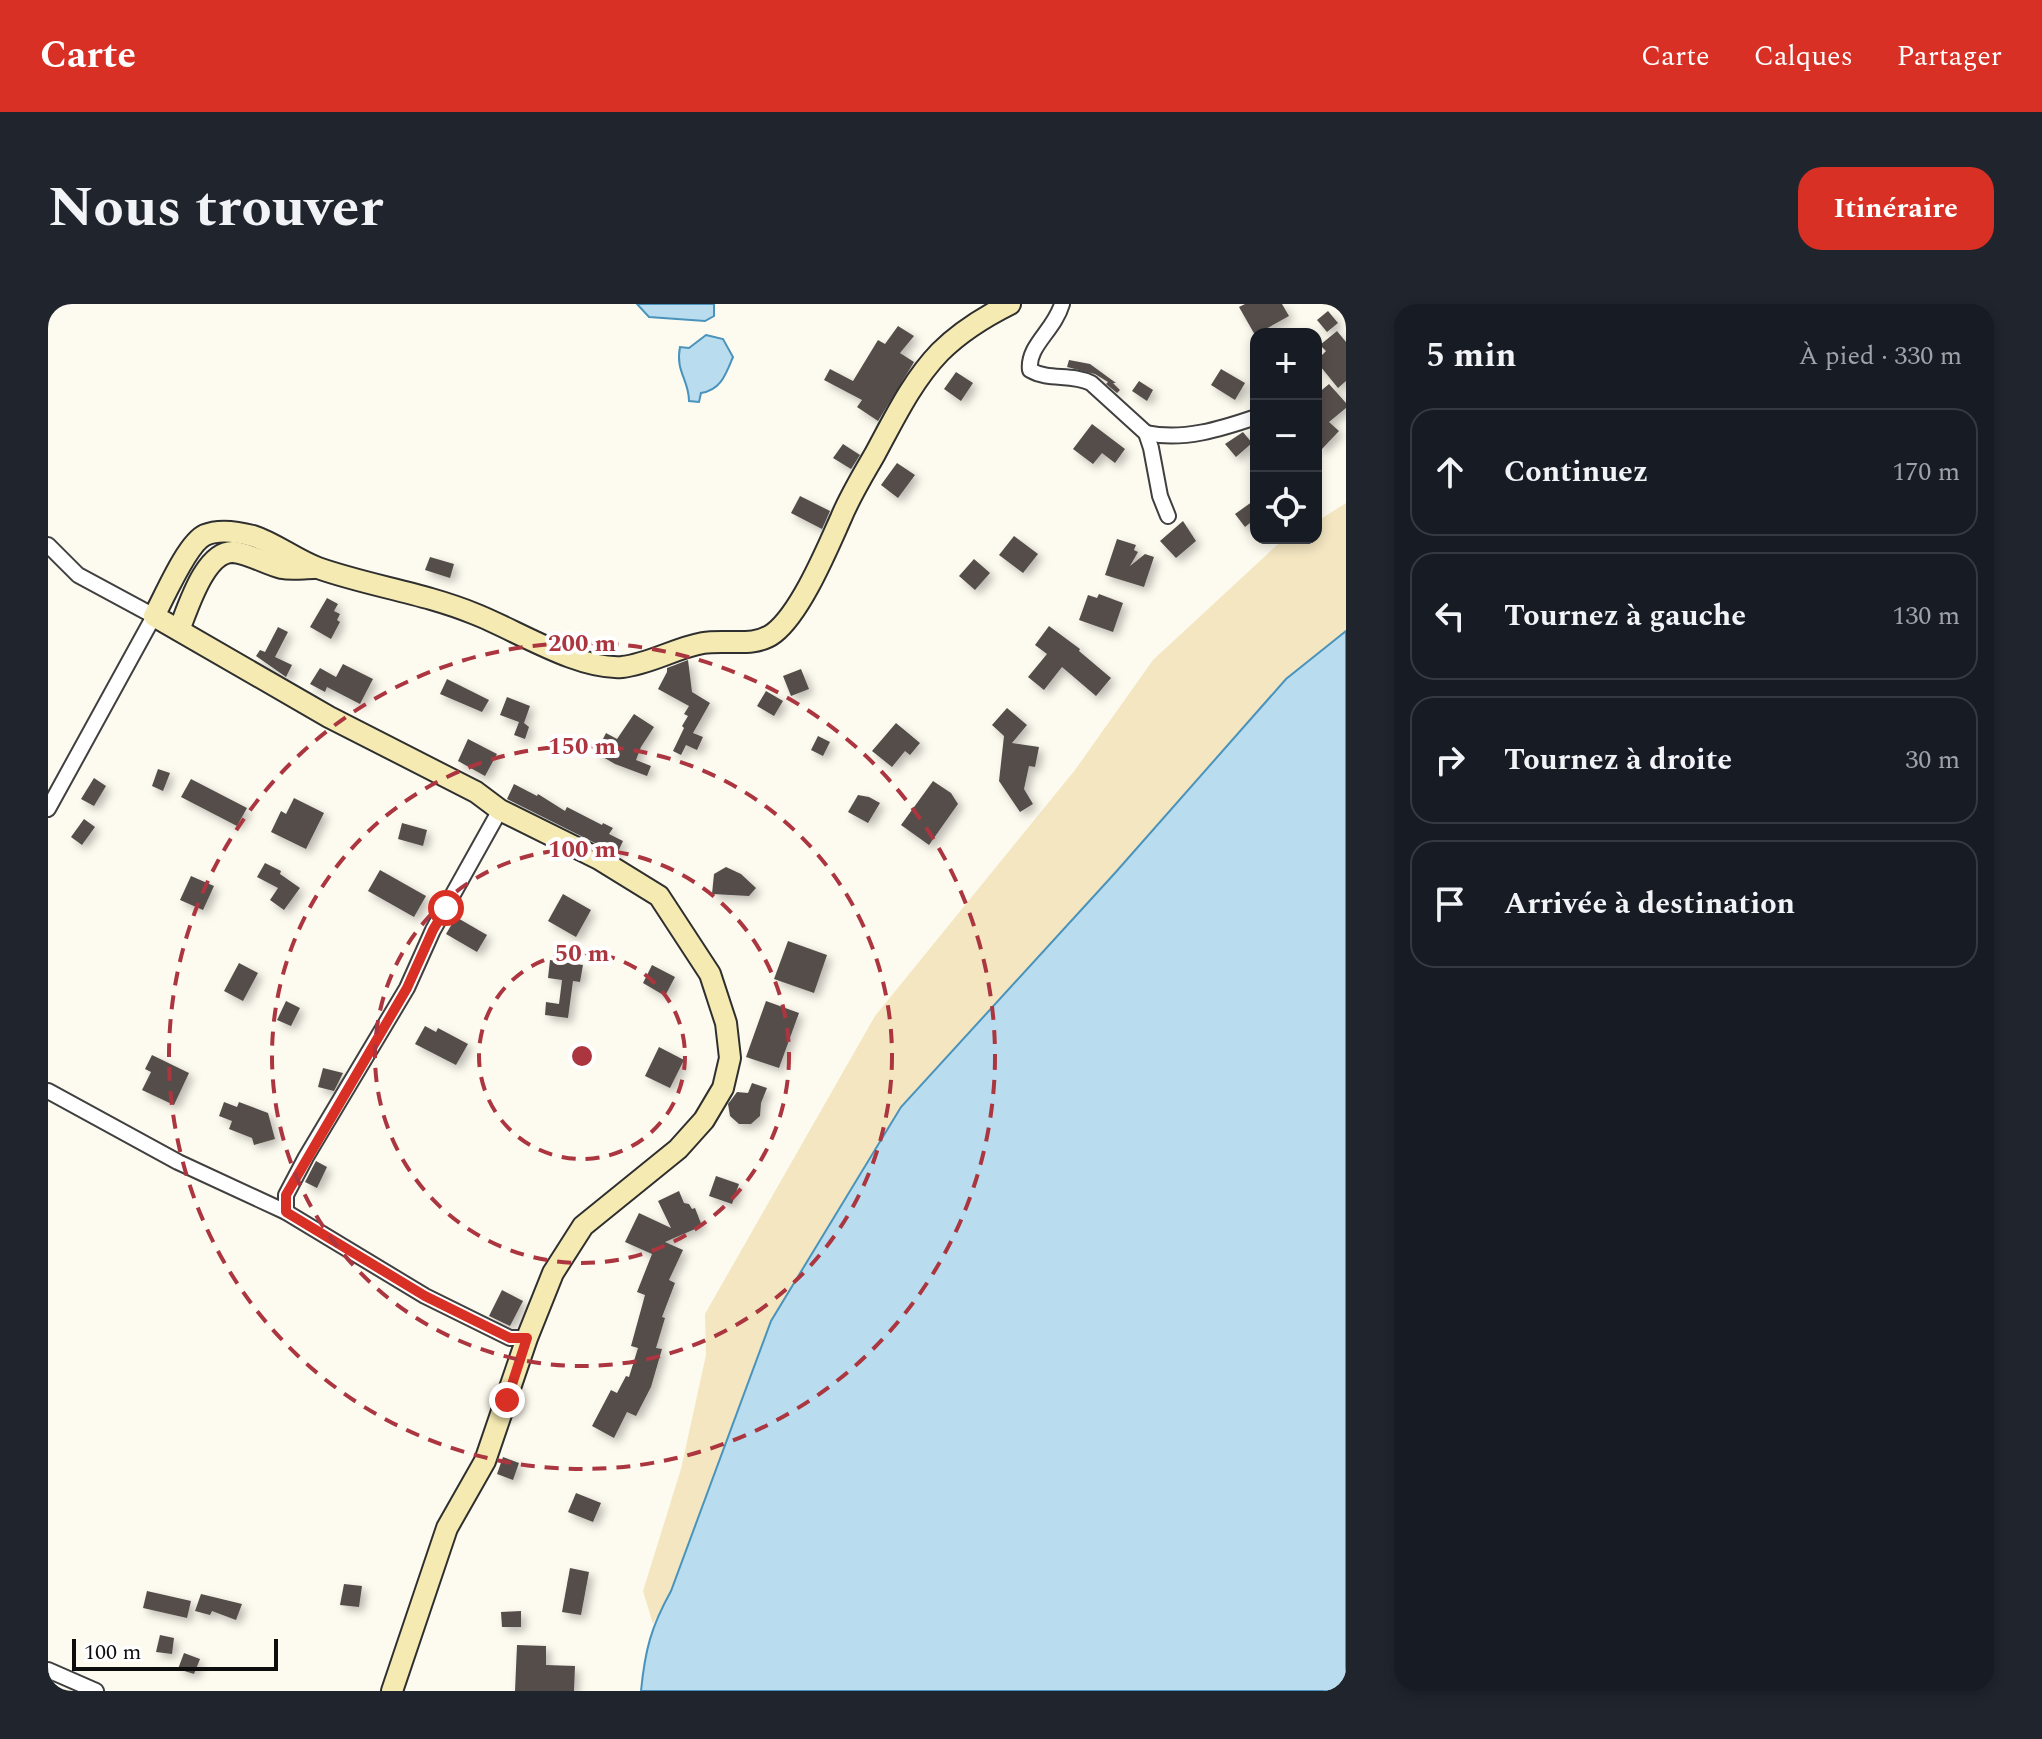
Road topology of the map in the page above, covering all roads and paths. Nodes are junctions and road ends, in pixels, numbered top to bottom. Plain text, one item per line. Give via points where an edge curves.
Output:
1 (1010, 304) edge
2 (1062, 304) edge
3 (1250, 419) edge
4 (1146, 433) junction
5 (1168, 516) dead end
6 (203, 536) junction
7 (48, 545) edge
8 (209, 565) junction
9 (317, 567) junction
10 (154, 616) junction
11 (179, 630) junction
12 (48, 809) edge
13 (500, 810) junction
14 (48, 1091) edge
15 (286, 1212) junction
16 (527, 1338) junction
17 (48, 1670) edge
18 (96, 1691) edge
19 (392, 1691) edge

1 - 9 street via 943,350 925,370 796,605 781,627 764,639 706,642 644,662 606,667 558,652 462,609
2 - 4 street via 1053,326 1032,351 1030,370 1091,383
3 - 4 street via 1201,433
4 - 5 street
6 - 8 street
6 - 9 street via 227,532 256,537
6 - 10 street via 191,547
7 - 10 street via 78,575
8 - 9 street via 235,552 284,568
8 - 11 street
10 - 11 street
10 - 12 street
11 - 13 street
13 - 15 street via 407,988 306,1157 286,1195
13 - 16 street via 659,896 710,974 726,1023 730,1058 723,1088 704,1120 678,1149 583,1226 553,1273
14 - 15 street via 178,1162
15 - 16 street via 425,1296 510,1338
16 - 19 street via 485,1461 447,1528
17 - 18 street

